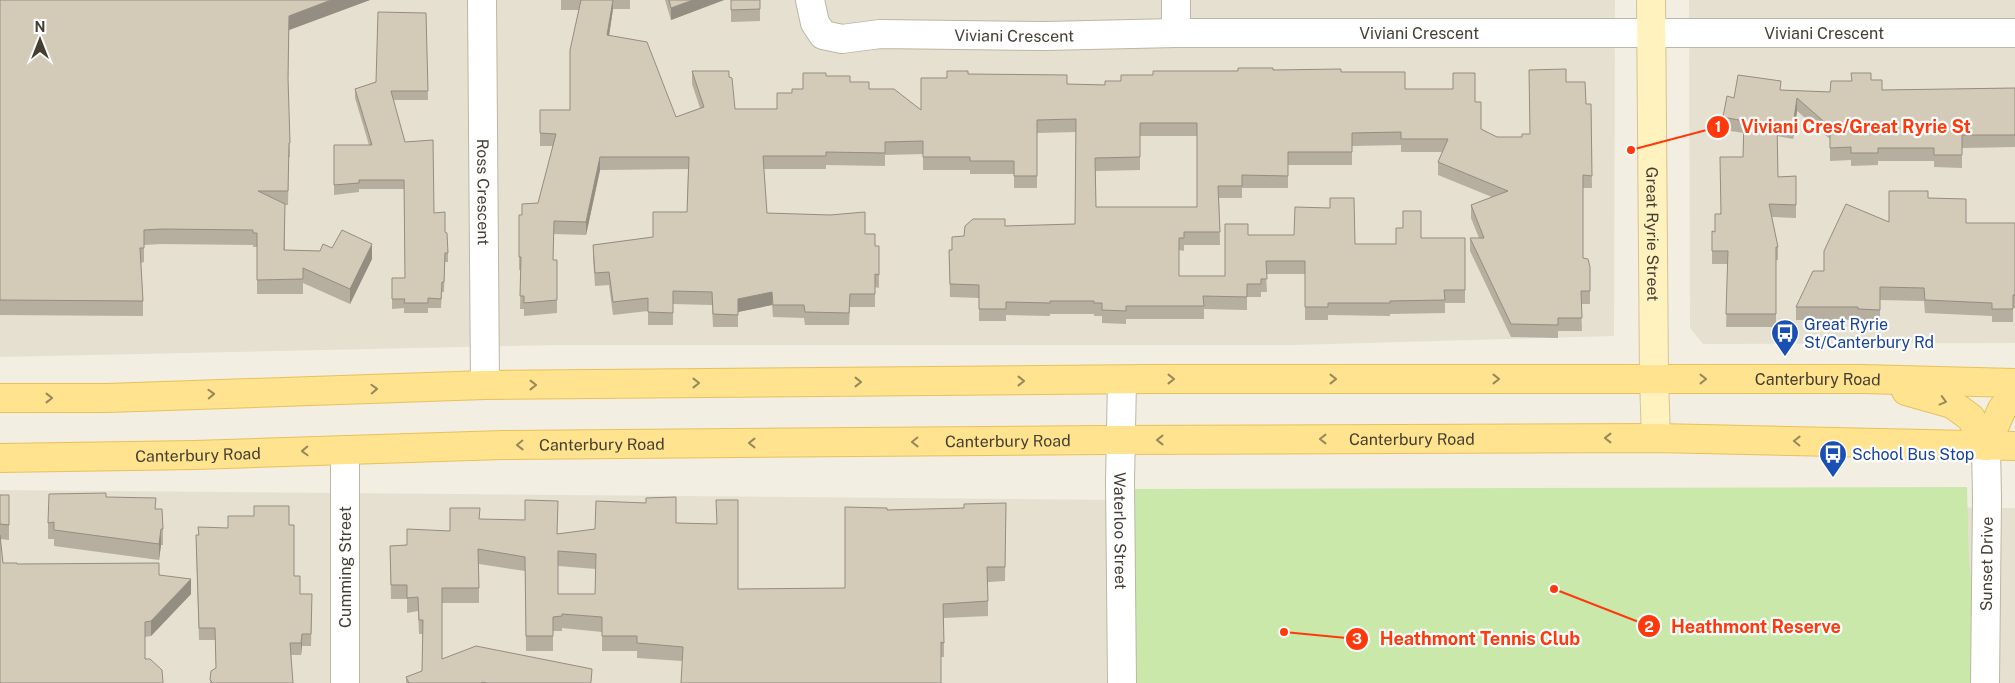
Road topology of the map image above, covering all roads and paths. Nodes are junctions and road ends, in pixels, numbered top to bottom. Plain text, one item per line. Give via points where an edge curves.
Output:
1 (482, 0) edge
2 (810, 0) edge
3 (1176, 0) edge
4 (1652, 0) edge
5 (1176, 33) junction
6 (1651, 33) junction
7 (2015, 33) edge
8 (1654, 379) junction
9 (1862, 379) junction
10 (1122, 380) junction
11 (2015, 383) edge
12 (485, 385) junction
13 (2015, 394) edge
14 (0, 398) edge
15 (1656, 438) junction
16 (1121, 440) junction
17 (1986, 446) junction
18 (2015, 446) edge
19 (345, 450) junction
20 (0, 458) edge
21 (345, 683) edge
22 (1122, 683) edge
23 (1985, 683) edge

1 - 12 street, Ross Crescent
2 - 5 street, Viviani Crescent via 815,23 824,35 842,39 880,34 1044,36
3 - 5 street
4 - 6 main road, Great Ryrie Street
5 - 6 street, Viviani Crescent
6 - 7 street, Viviani Crescent
6 - 8 main road, Great Ryrie Street
8 -> 9 main road, Canterbury Road
10 -> 8 main road, Canterbury Road
8 - 15 main road, Great Ryrie Street
9 - 11 main road, Canterbury Road
9 -> 17 main road via 1952,404 1971,418
12 -> 10 main road, Canterbury Road
10 - 16 street, Waterloo Street
14 -> 12 main road, Canterbury Road via 107,398
13 - 17 main road via 2002,408
15 -> 16 main road, Canterbury Road
17 -> 15 main road, Canterbury Road
16 -> 19 main road, Canterbury Road via 513,445
16 - 22 street, Waterloo Street
17 - 18 main road, Canterbury Road
17 - 23 street, Sunset Drive
19 -> 20 main road, Canterbury Road
19 - 21 street, Cumming Street

